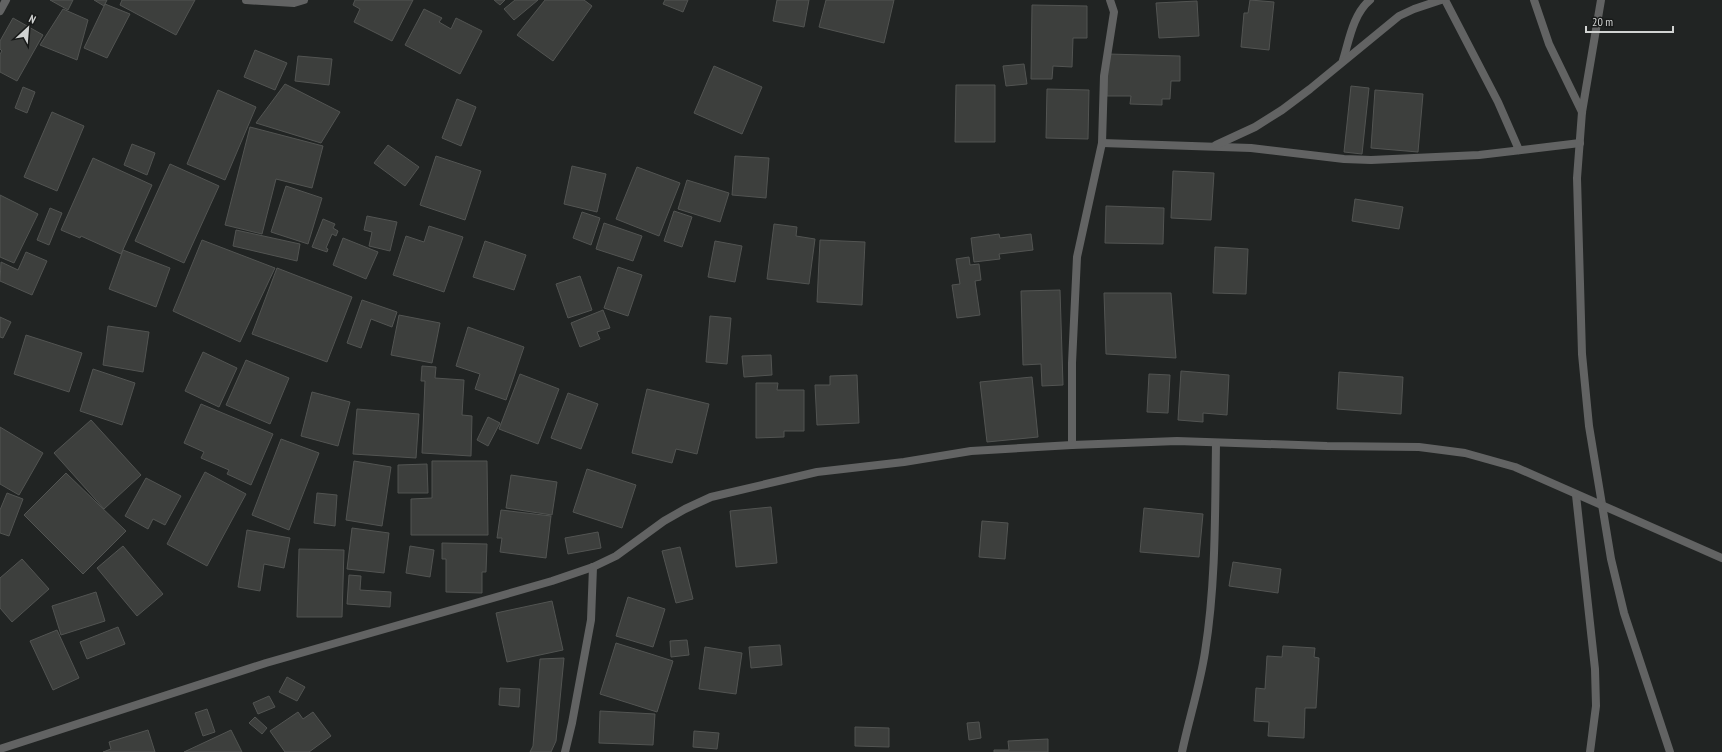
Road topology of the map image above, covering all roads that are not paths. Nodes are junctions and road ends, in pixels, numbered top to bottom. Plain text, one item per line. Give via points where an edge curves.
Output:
1 (6, 0) edge
2 (246, 0) edge
3 (304, 0) edge
4 (1110, 0) edge
5 (1370, 0) edge
6 (1441, 0) edge
7 (1445, 0) edge
8 (1534, 0) edge
9 (1600, 0) edge
10 (0, 11) edge
11 (1343, 61) junction
12 (1582, 112) junction
13 (1102, 143) junction
14 (1580, 143) junction
15 (1214, 146) junction
16 (1520, 150) junction
17 (1216, 443) junction
18 (1072, 445) junction
19 (1576, 495) junction
20 (1602, 505) junction
21 (1722, 558) edge
22 (593, 567) junction
23 (0, 749) edge
24 (565, 752) edge
25 (1182, 752) edge
26 (1590, 752) edge
27 (1670, 752) edge

1 - 10 street
2 - 3 street via 294,3
4 - 13 street via 1114,12 1104,76
5 - 11 street via 1364,4 1357,18
6 - 11 street via 1399,16
7 - 16 street
8 - 12 street via 1547,38
9 - 12 street
11 - 15 street via 1282,110 1255,127
12 - 14 street
13 - 15 street
13 - 18 street via 1077,257 1072,363
14 - 16 street
14 - 20 street via 1577,178 1582,354 1589,426
15 - 16 street via 1370,160 1479,155
17 - 18 street via 1177,441
17 - 19 street via 1426,448 1465,453 1515,467
17 - 25 street via 1215,545 1210,611 1205,653
18 - 22 street via 971,451 818,472 739,489 711,497 685,509 616,556
19 - 20 street
19 - 26 street via 1595,669 1596,706
20 - 21 street
20 - 27 street via 1624,613
22 - 23 street via 266,663
22 - 24 street via 591,620

